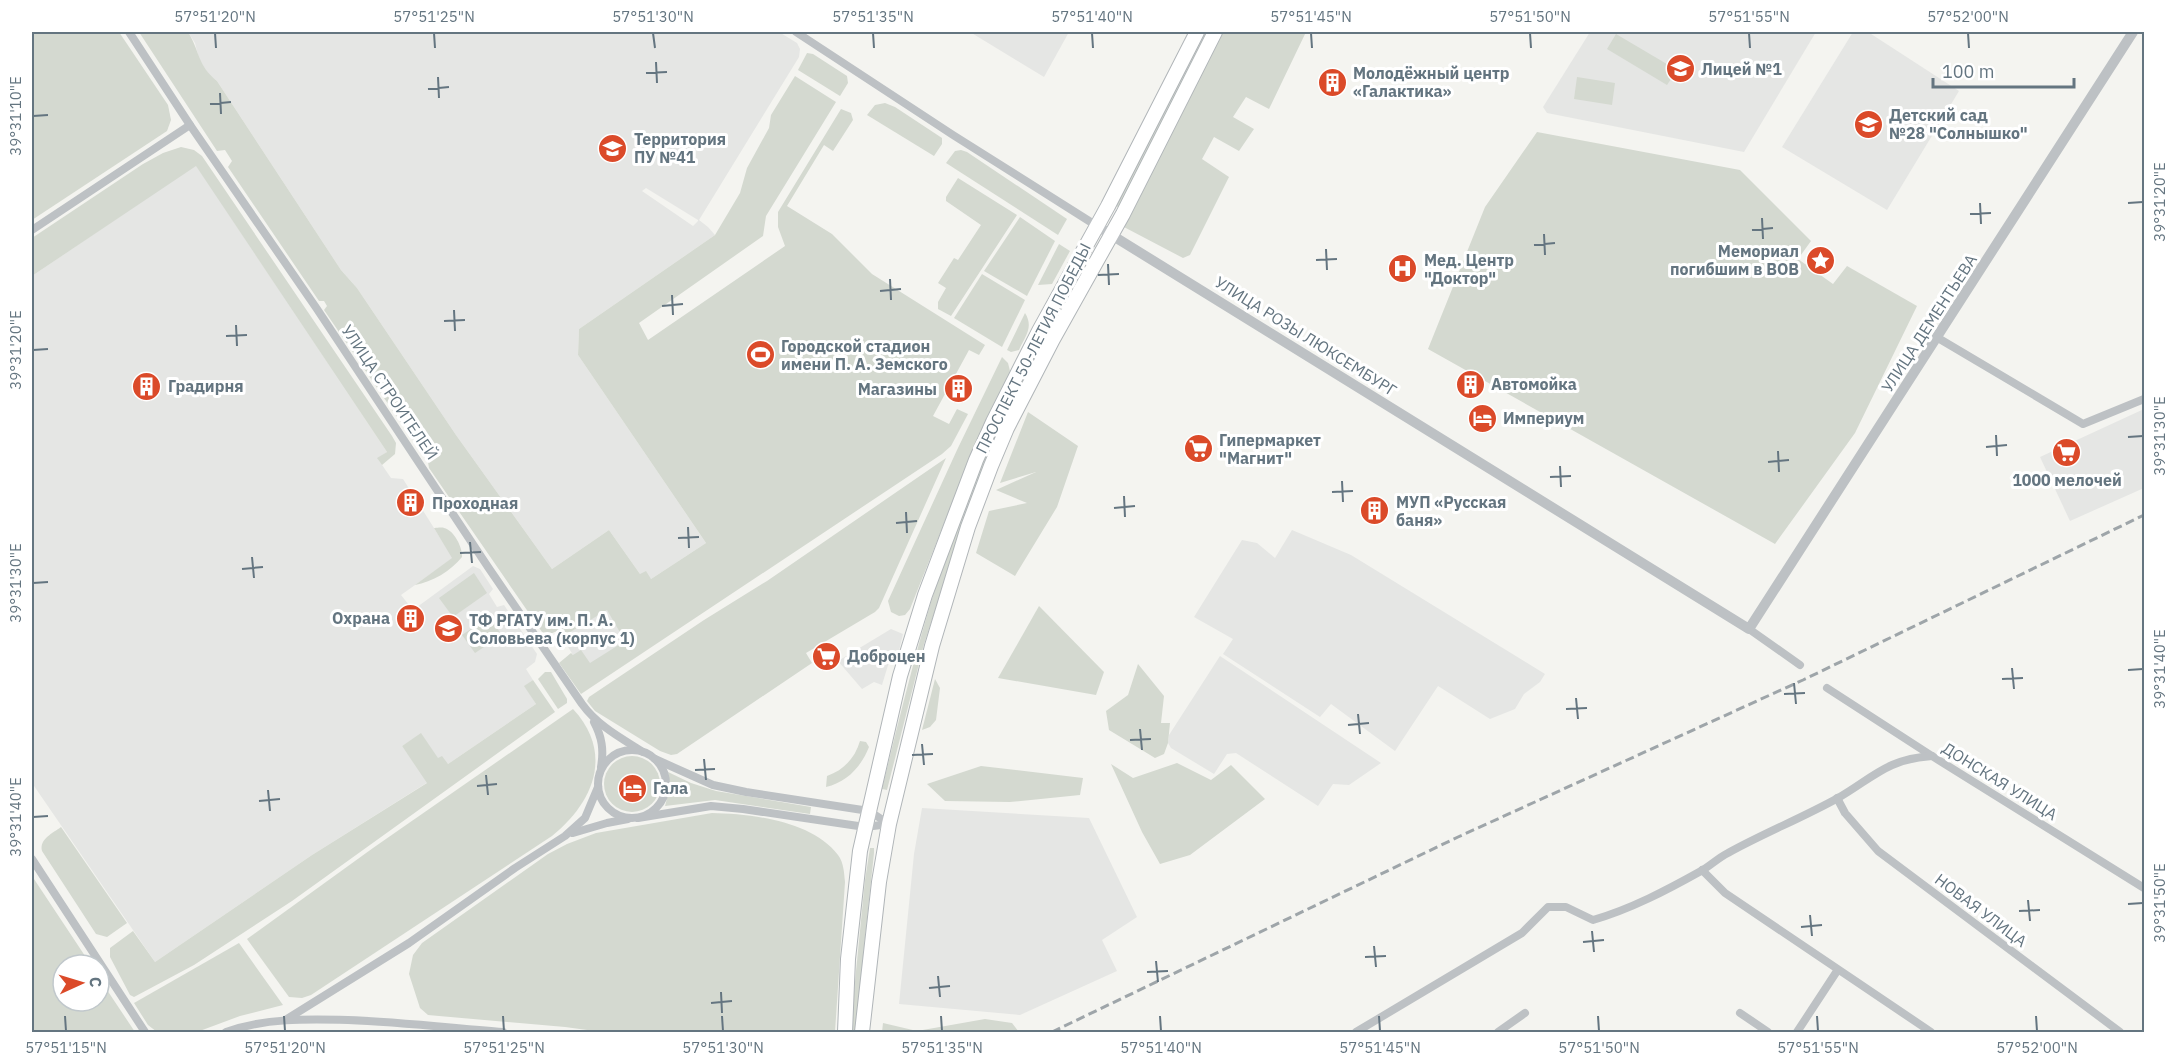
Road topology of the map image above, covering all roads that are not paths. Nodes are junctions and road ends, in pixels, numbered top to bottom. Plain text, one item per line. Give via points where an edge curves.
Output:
1 (129, 32) edge
2 (796, 32) edge
3 (1197, 32) edge
4 (1215, 32) edge
5 (2133, 32) edge
6 (190, 125) junction
7 (1097, 226) junction
8 (32, 230) edge
9 (1112, 235) junction
10 (1938, 338) junction
11 (2145, 399) edge
12 (1749, 629) junction
13 (1800, 665) dead end
14 (1827, 688) dead end
15 (591, 716) junction
16 (643, 752) junction
17 (1932, 756) junction
18 (655, 759) junction
19 (600, 772) junction
20 (598, 786) junction
21 (1837, 798) junction
22 (868, 811) junction
23 (634, 819) junction
24 (888, 824) junction
25 (865, 828) junction
26 (564, 836) junction
27 (32, 859) edge
28 (1702, 870) junction
29 (2145, 888) edge
30 (1837, 971) junction
31 (1525, 1013) dead end
32 (1740, 1013) dead end
33 (287, 1019) junction
34 (145, 1032) edge
35 (226, 1032) edge
36 (503, 1032) edge
37 (845, 1032) edge
38 (862, 1032) edge
39 (1356, 1032) edge
40 (1498, 1032) edge
41 (1768, 1032) edge
42 (1797, 1032) edge
43 (1931, 1032) edge
44 (2120, 1032) edge

1 - 6 street, УЛИЦА СТРОИТЕЛЕЙ
2 - 7 street, УЛИЦА РОЗЫ ЛЮКСЕМБУРГ
3 - 7 main road, ПРОСПЕКТ 50-ЛЕТИЯ ПОБЕДЫ
4 - 9 main road, ПРОСПЕКТ 50-ЛЕТИЯ ПОБЕДЫ
5 - 10 street, УЛИЦА ДЕМЕНТЬЕВА
6 - 8 street
6 - 15 street, УЛИЦА СТРОИТЕЛЕЙ
7 - 9 street, УЛИЦА РОЗЫ ЛЮКСЕМБУРГ
7 - 22 main road, ПРОСПЕКТ 50-ЛЕТИЯ ПОБЕДЫ via 1016,375 976,460 917,617
9 - 12 street, УЛИЦА РОЗЫ ЛЮКСЕМБУРГ
9 - 24 main road, ПРОСПЕКТ 50-ЛЕТИЯ ПОБЕДЫ via 1046,352 991,466 932,646
10 - 11 street via 2083,424
10 - 12 street, УЛИЦА ДЕМЕНТЬЕВА
12 - 13 street, УЛИЦА РОЗЫ ЛЮКСЕМБУРГ
14 - 17 street, ДОНСКАЯ УЛИЦА
15 - 16 street, УЛИЦА СТРОИТЕЛЕЙ
15 - 19 street via 603,747
16 - 18 street
16 - 19 street via 616,754
17 - 21 street via 1898,761
17 - 29 street, ДОНСКАЯ УЛИЦА
18 - 22 street via 729,789
18 - 23 street via 665,776 664,796 648,815
19 - 20 street
20 - 23 street via 601,800 609,810
20 - 26 street via 585,818
21 - 28 street
21 - 44 street, НОВАЯ УЛИЦА via 1845,813 1878,850
22 - 24 street
22 - 25 main road, ПРОСПЕКТ 50-ЛЕТИЯ ПОБЕДЫ
23 - 25 street via 711,806
23 - 26 street
24 - 25 street
24 - 38 main road, ПРОСПЕКТ 50-ЛЕТИЯ ПОБЕДЫ
25 - 37 main road, ПРОСПЕКТ 50-ЛЕТИЯ ПОБЕДЫ via 854,902
26 - 33 street via 409,943
27 - 34 street
28 - 30 street via 1725,893
28 - 39 street via 1620,912 1593,920 1566,907 1548,907 1522,933
30 - 42 street
30 - 43 street
31 - 40 street
32 - 41 street
33 - 35 street
33 - 36 street via 371,1021

